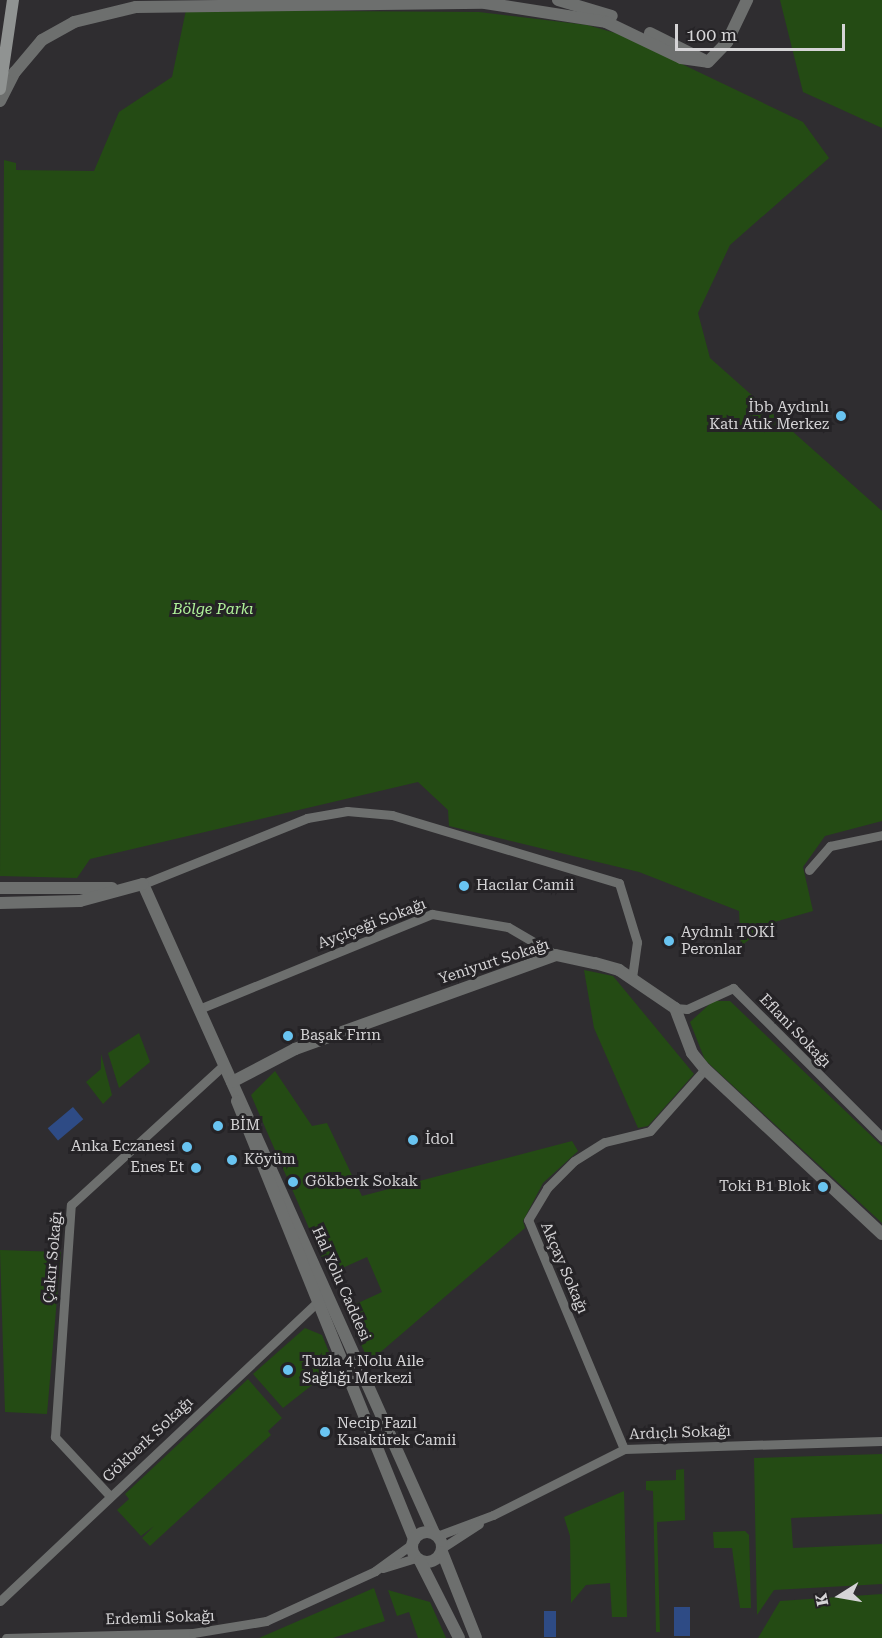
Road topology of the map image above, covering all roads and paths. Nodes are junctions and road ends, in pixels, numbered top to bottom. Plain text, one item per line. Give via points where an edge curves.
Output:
1 (14, 0) edge
2 (558, 0) edge
3 (747, 0) edge
4 (708, 62) junction
5 (0, 89) edge
6 (0, 101) edge
7 (882, 835) edge
8 (809, 870) dead end
9 (142, 884) junction
10 (0, 888) edge
11 (0, 903) edge
12 (556, 955) junction
13 (632, 978) junction
14 (675, 1008) junction
15 (199, 1009) junction
16 (224, 1065) junction
17 (705, 1069) junction
18 (232, 1082) junction
19 (882, 1137) edge
20 (882, 1234) edge
21 (317, 1302) junction
22 (882, 1441) edge
23 (624, 1449) junction
24 (110, 1496) junction
25 (413, 1542) junction
26 (439, 1542) junction
27 (418, 1559) junction
28 (375, 1571) junction
29 (0, 1601) edge
30 (194, 1636) edge
31 (6, 1638) edge
32 (459, 1638) edge
33 (476, 1638) edge

1 - 5 main road
2 - 4 street via 618,18
3 - 4 street via 727,42
4 - 6 street via 681,58 606,22 485,3 175,5 96,15 55,31 27,56
7 - 8 street via 830,846
9 - 10 street
9 - 11 street via 80,901
9 - 13 street via 307,818 347,811 392,815 619,883 637,942
9 - 15 street, Hal Yolu Caddesi
12 - 13 street, Yeniyurt Sokağı
12 - 15 street, Ayçiçeği Sokağı via 508,927 432,914
12 - 18 street, Yeniyurt Sokağı via 295,1049
13 - 14 street, Yeniyurt Sokağı
14 - 17 street via 692,1053
14 - 19 street, Eflani Sokağı via 687,1009 733,988
15 - 16 street, Hal Yolu Caddesi
16 - 18 street, Hal Yolu Caddesi
16 - 24 street, Çakır Sokağı via 71,1205 55,1437
17 - 20 street
17 - 23 street, Akçay Sokağı via 650,1131 605,1142 574,1161 547,1188 528,1220
18 - 21 street, Hal Yolu Caddesi
18 - 26 street, Hal Yolu Caddesi
21 - 24 street, Gökberk Sokağı
21 - 25 street, Hal Yolu Caddesi
22 - 23 street, Ardıçlı Sokağı
23 - 26 street, Ardıçlı Sokağı
24 - 29 street, Gökberk Sokağı
25 - 26 street
25 - 27 street, Hal Yolu Caddesi
25 - 28 street, Erdemli Sokağı
26 - 27 street via 433,1562
26 - 33 street, Hal Yolu Caddesi
27 - 28 street, Erdemli Sokağı
27 - 32 street
28 - 30 street, Erdemli Sokağı via 266,1621
30 - 31 street, Erdemli Sokağı

